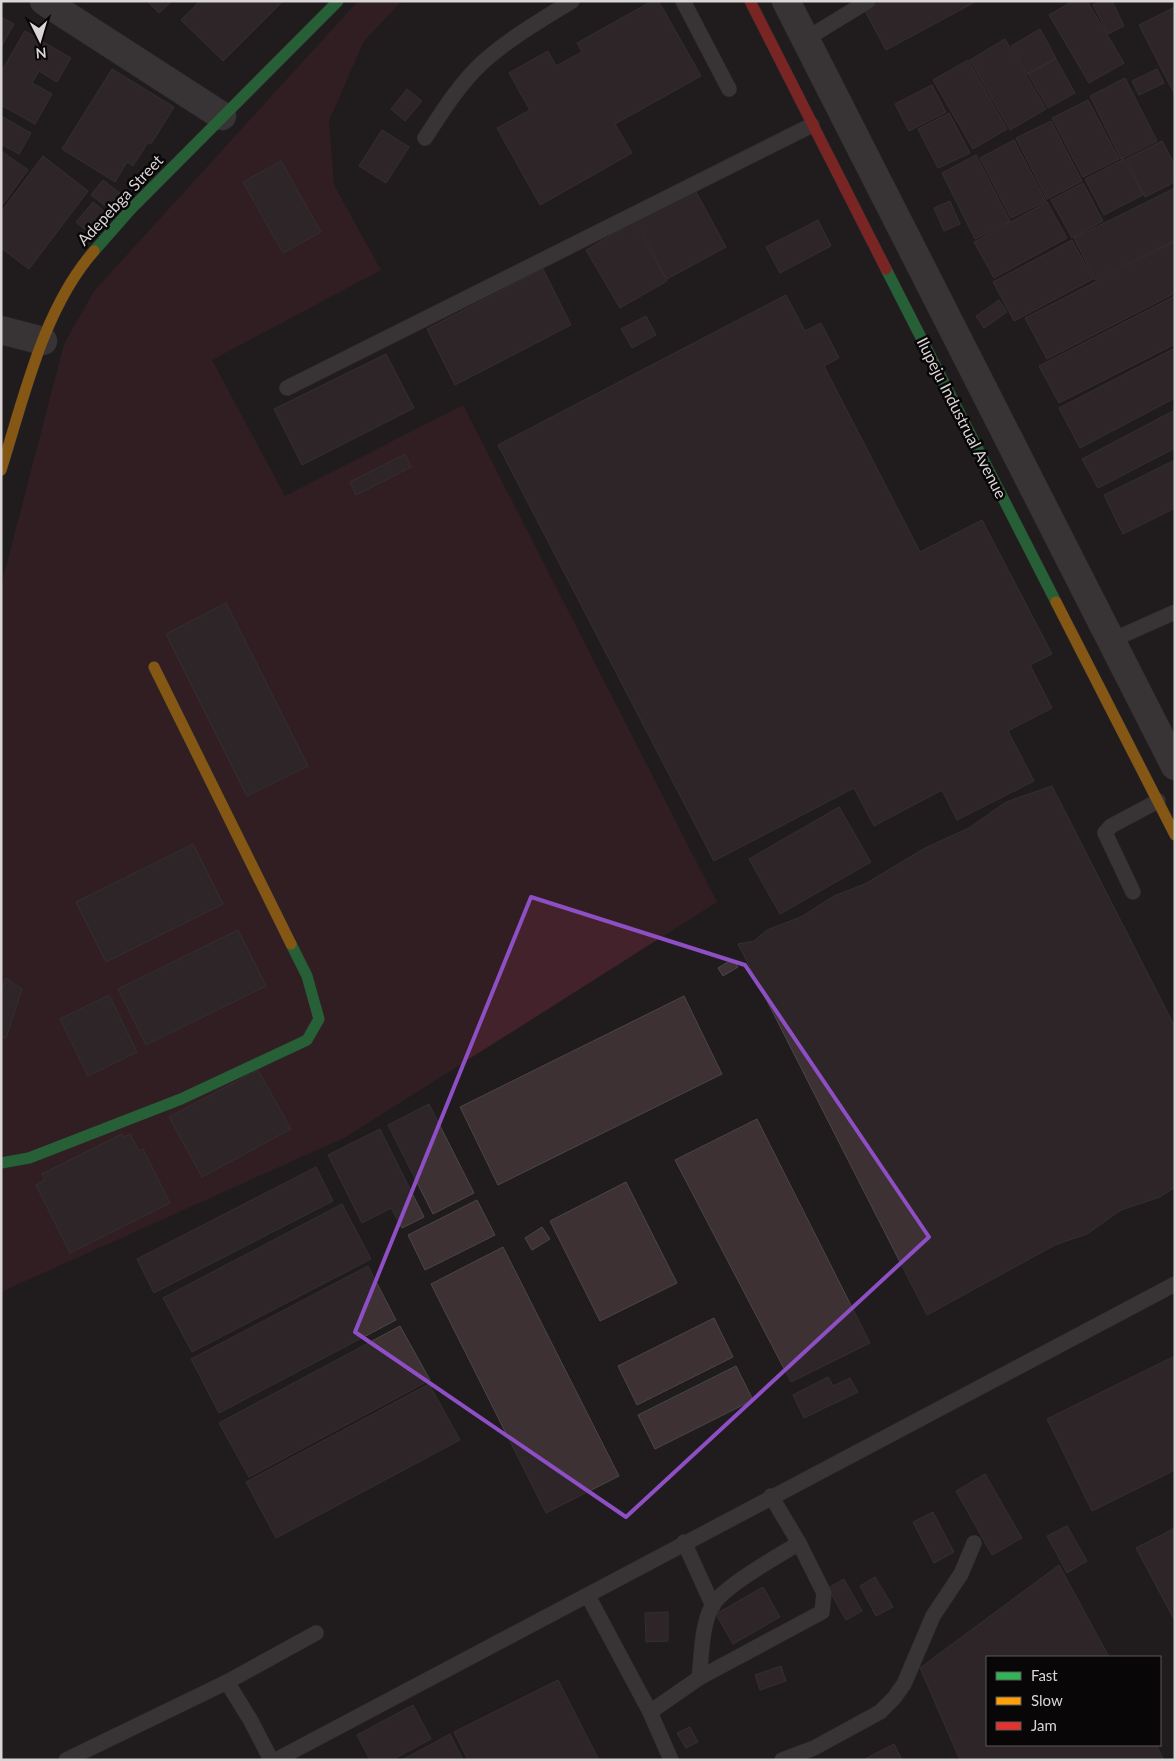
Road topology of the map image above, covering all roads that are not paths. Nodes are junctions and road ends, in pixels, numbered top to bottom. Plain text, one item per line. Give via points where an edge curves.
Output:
1 (44, 1) edge
2 (338, 1) edge
3 (572, 1) edge
4 (683, 1) edge
5 (750, 1) edge
6 (786, 1) edge
7 (868, 1) edge
8 (806, 39) junction
9 (729, 89) dead end
10 (222, 116) junction
11 (812, 125) junction
12 (425, 138) dead end
13 (1, 330) edge
14 (43, 341) junction
15 (287, 388) dead end
16 (1, 470) edge
17 (1175, 612) edge
18 (1110, 641) junction
19 (154, 667) dead end
20 (1175, 766) edge
21 (1158, 801) junction
22 (1175, 835) edge
23 (1133, 892) dead end
24 (1, 1163) edge
25 (1175, 1284) edge
26 (771, 1496) junction
27 (684, 1542) junction
28 (799, 1543) junction
29 (974, 1543) dead end
30 (588, 1596) junction
31 (713, 1606) junction
32 (316, 1633) dead end
33 (699, 1678) junction
34 (227, 1682) junction
35 (650, 1712) junction
36 (66, 1760) edge
37 (271, 1760) edge
38 (276, 1760) edge
39 (671, 1760) edge
40 (782, 1760) edge

1 - 10 street
2 - 10 street, Adepebga Street
3 - 12 lane via 522,32 482,63 450,100
4 - 9 lane
5 - 11 street, Ilupeju Industrual Avenue
6 - 8 street, Ilupeju Industrual Avenue
7 - 8 lane
8 - 18 street, Ilupeju Industrual Avenue
10 - 14 street, Adepebga Street via 87,259 70,283
11 - 15 lane
11 - 21 street, Ilupeju Industrual Avenue
13 - 14 street
14 - 16 street, Adepebga Street
17 - 18 lane
18 - 20 street, Ilupeju Industrual Avenue
19 - 24 street via 307,976 319,1019 307,1040 181,1099 29,1158
21 - 22 street, Ilupeju Industrual Avenue
21 - 23 lane via 1111,826 1105,833
25 - 26 lane
26 - 27 lane
26 - 28 lane
27 - 30 lane
27 - 31 lane
28 - 31 lane via 729,1589
28 - 33 lane via 824,1593 822,1612
29 - 40 lane via 961,1574 933,1616 904,1684 894,1698 880,1712 814,1748
30 - 35 lane
30 - 38 lane
31 - 33 lane via 706,1624
32 - 34 lane
33 - 35 lane
34 - 36 lane
34 - 37 lane
35 - 39 lane

